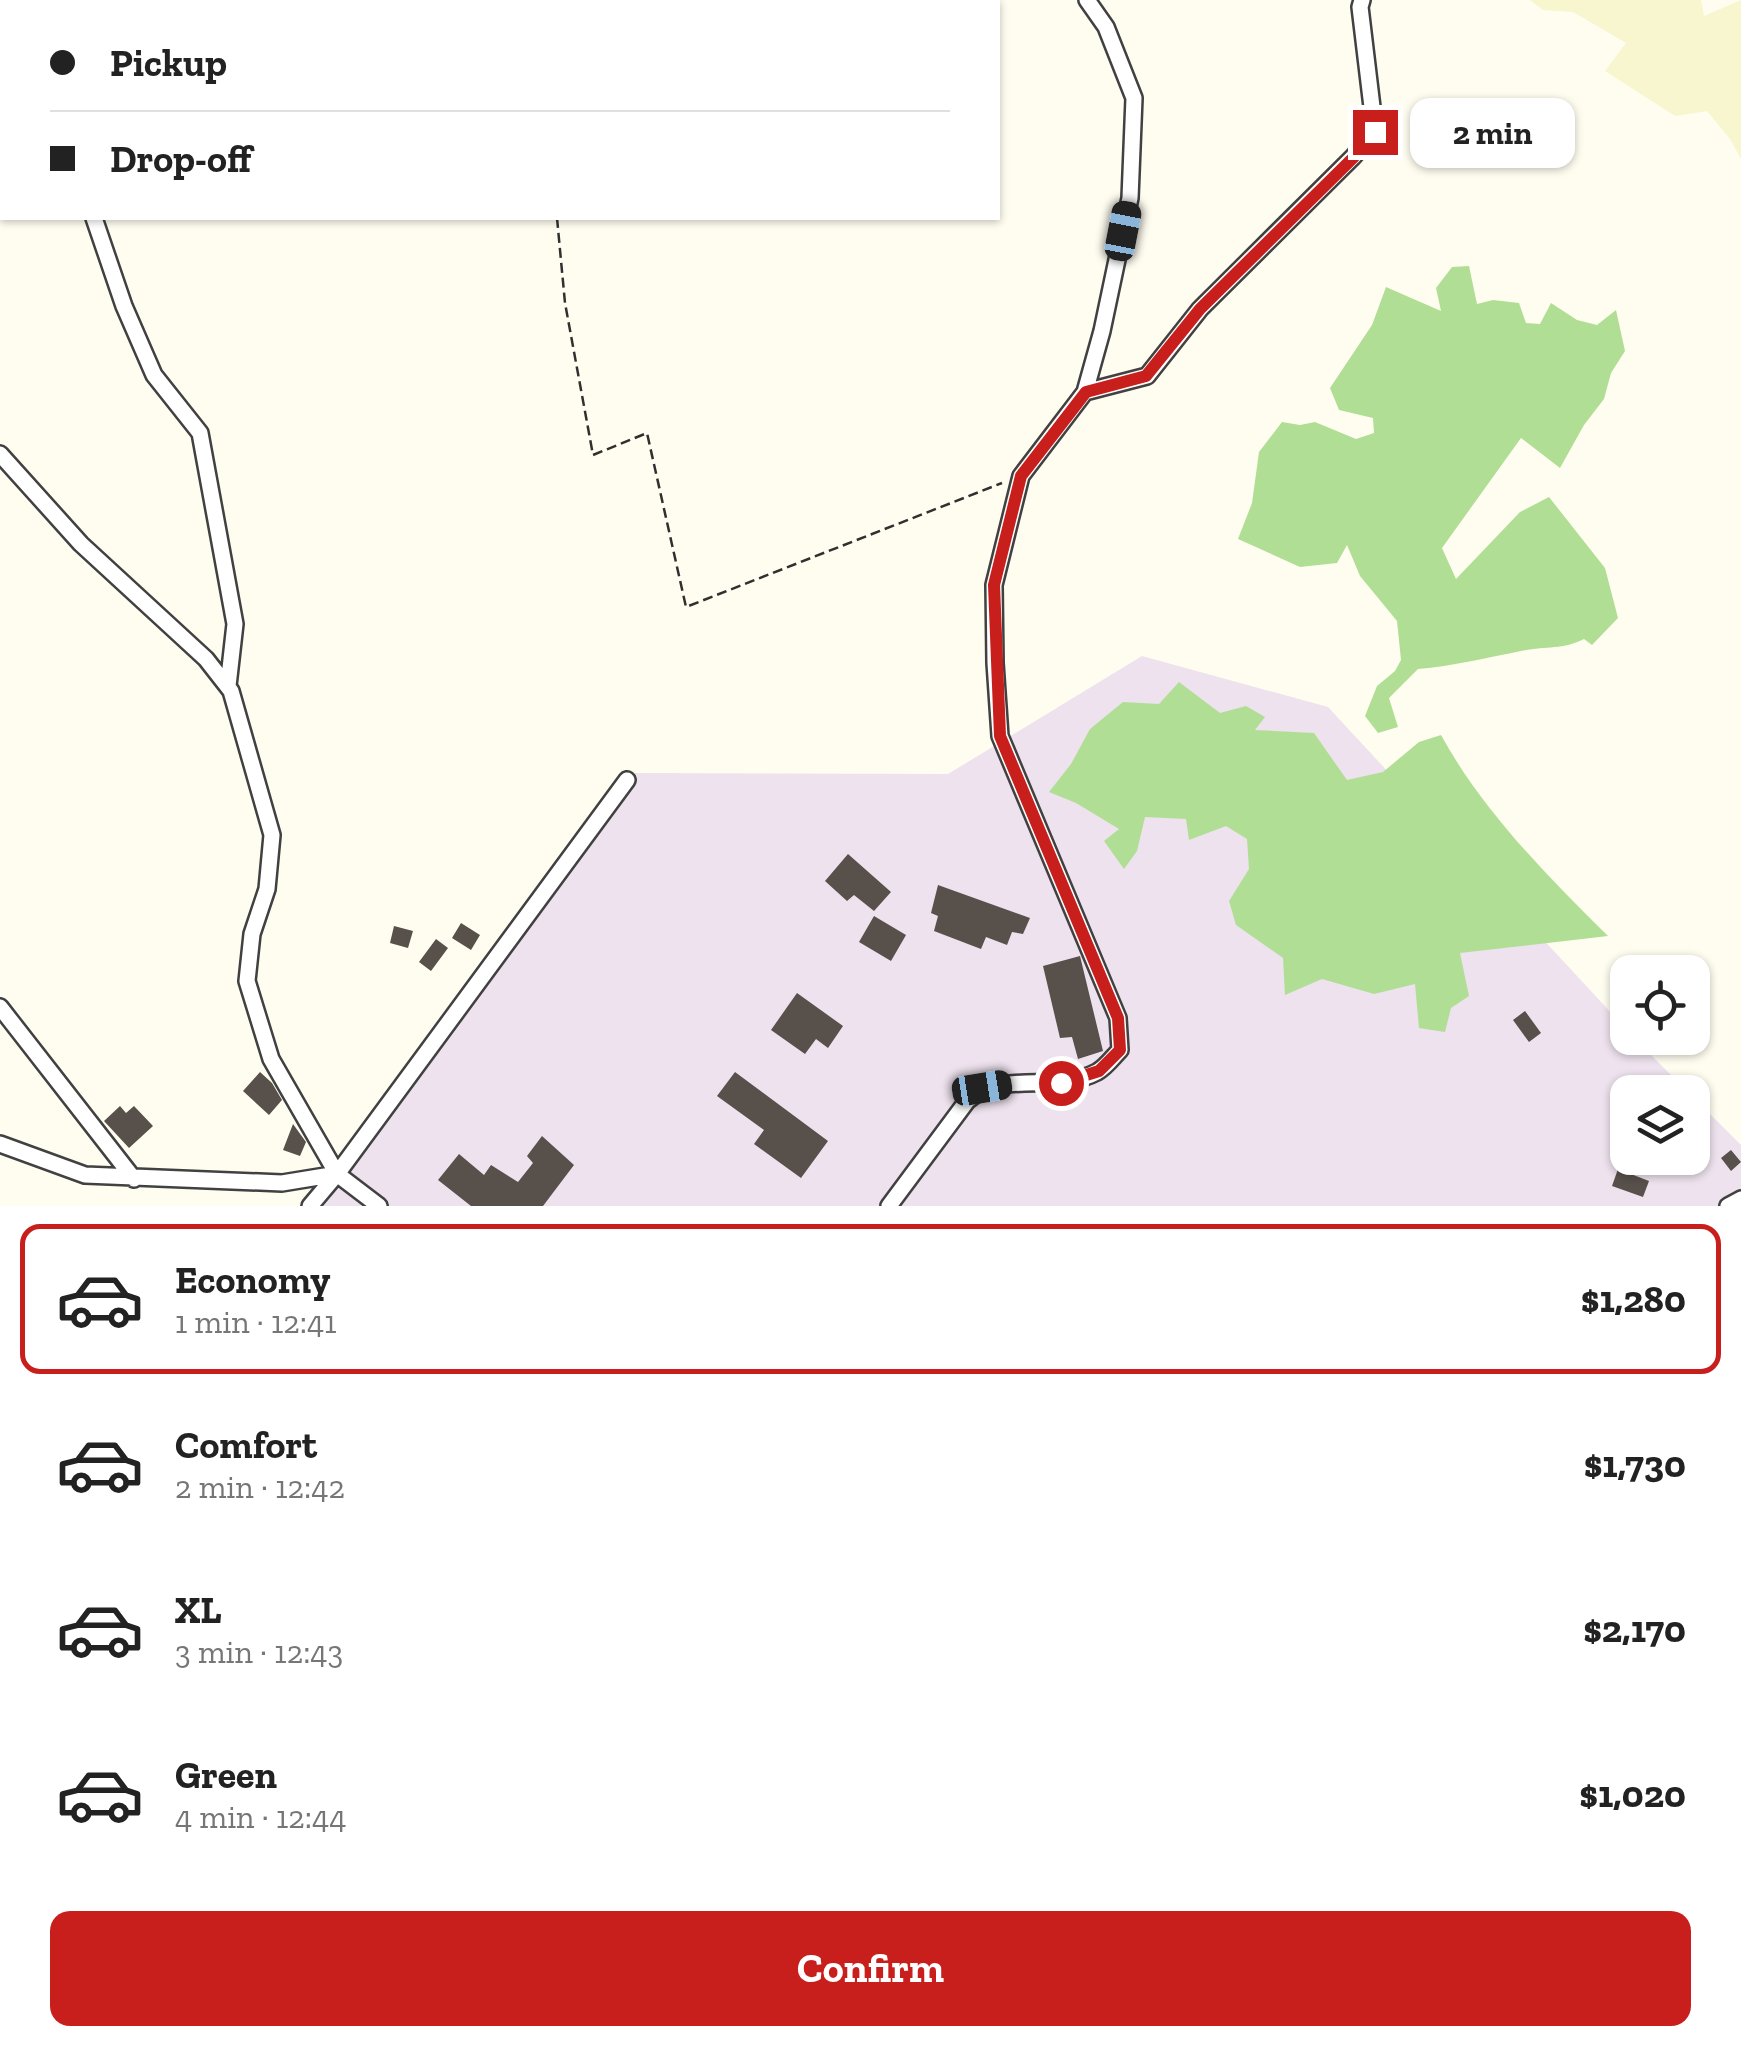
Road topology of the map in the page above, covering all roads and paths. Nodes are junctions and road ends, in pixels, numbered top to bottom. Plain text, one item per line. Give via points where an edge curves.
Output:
1 (1087, 0) edge
2 (1362, 0) edge
3 (95, 220) edge
4 (557, 220) edge
5 (1086, 392) junction
6 (0, 454) edge
7 (1021, 476) junction
8 (228, 686) junction
9 (627, 780) dead end
10 (0, 1008) edge
11 (0, 1144) edge
12 (337, 1174) junction
13 (134, 1178) junction
14 (1741, 1199) edge
15 (310, 1206) edge
16 (379, 1206) edge
17 (889, 1206) edge
18 (1728, 1206) edge

1 - 5 street via 1106,27 1134,98 1130,198
2 - 5 street via 1375,132 1200,309 1146,376
3 - 8 street via 154,375 200,433 235,624
4 - 7 path via 593,455 647,433 686,608
5 - 7 street
6 - 8 street via 80,544
7 - 17 street via 994,585 1000,736 1118,1018 1120,1050 1099,1071 1061,1083 982,1088
8 - 12 street via 272,835 247,982 271,1059
9 - 12 street
10 - 13 street
11 - 13 street via 85,1175
12 - 13 street via 282,1182
12 - 15 street
12 - 16 street
14 - 18 street

